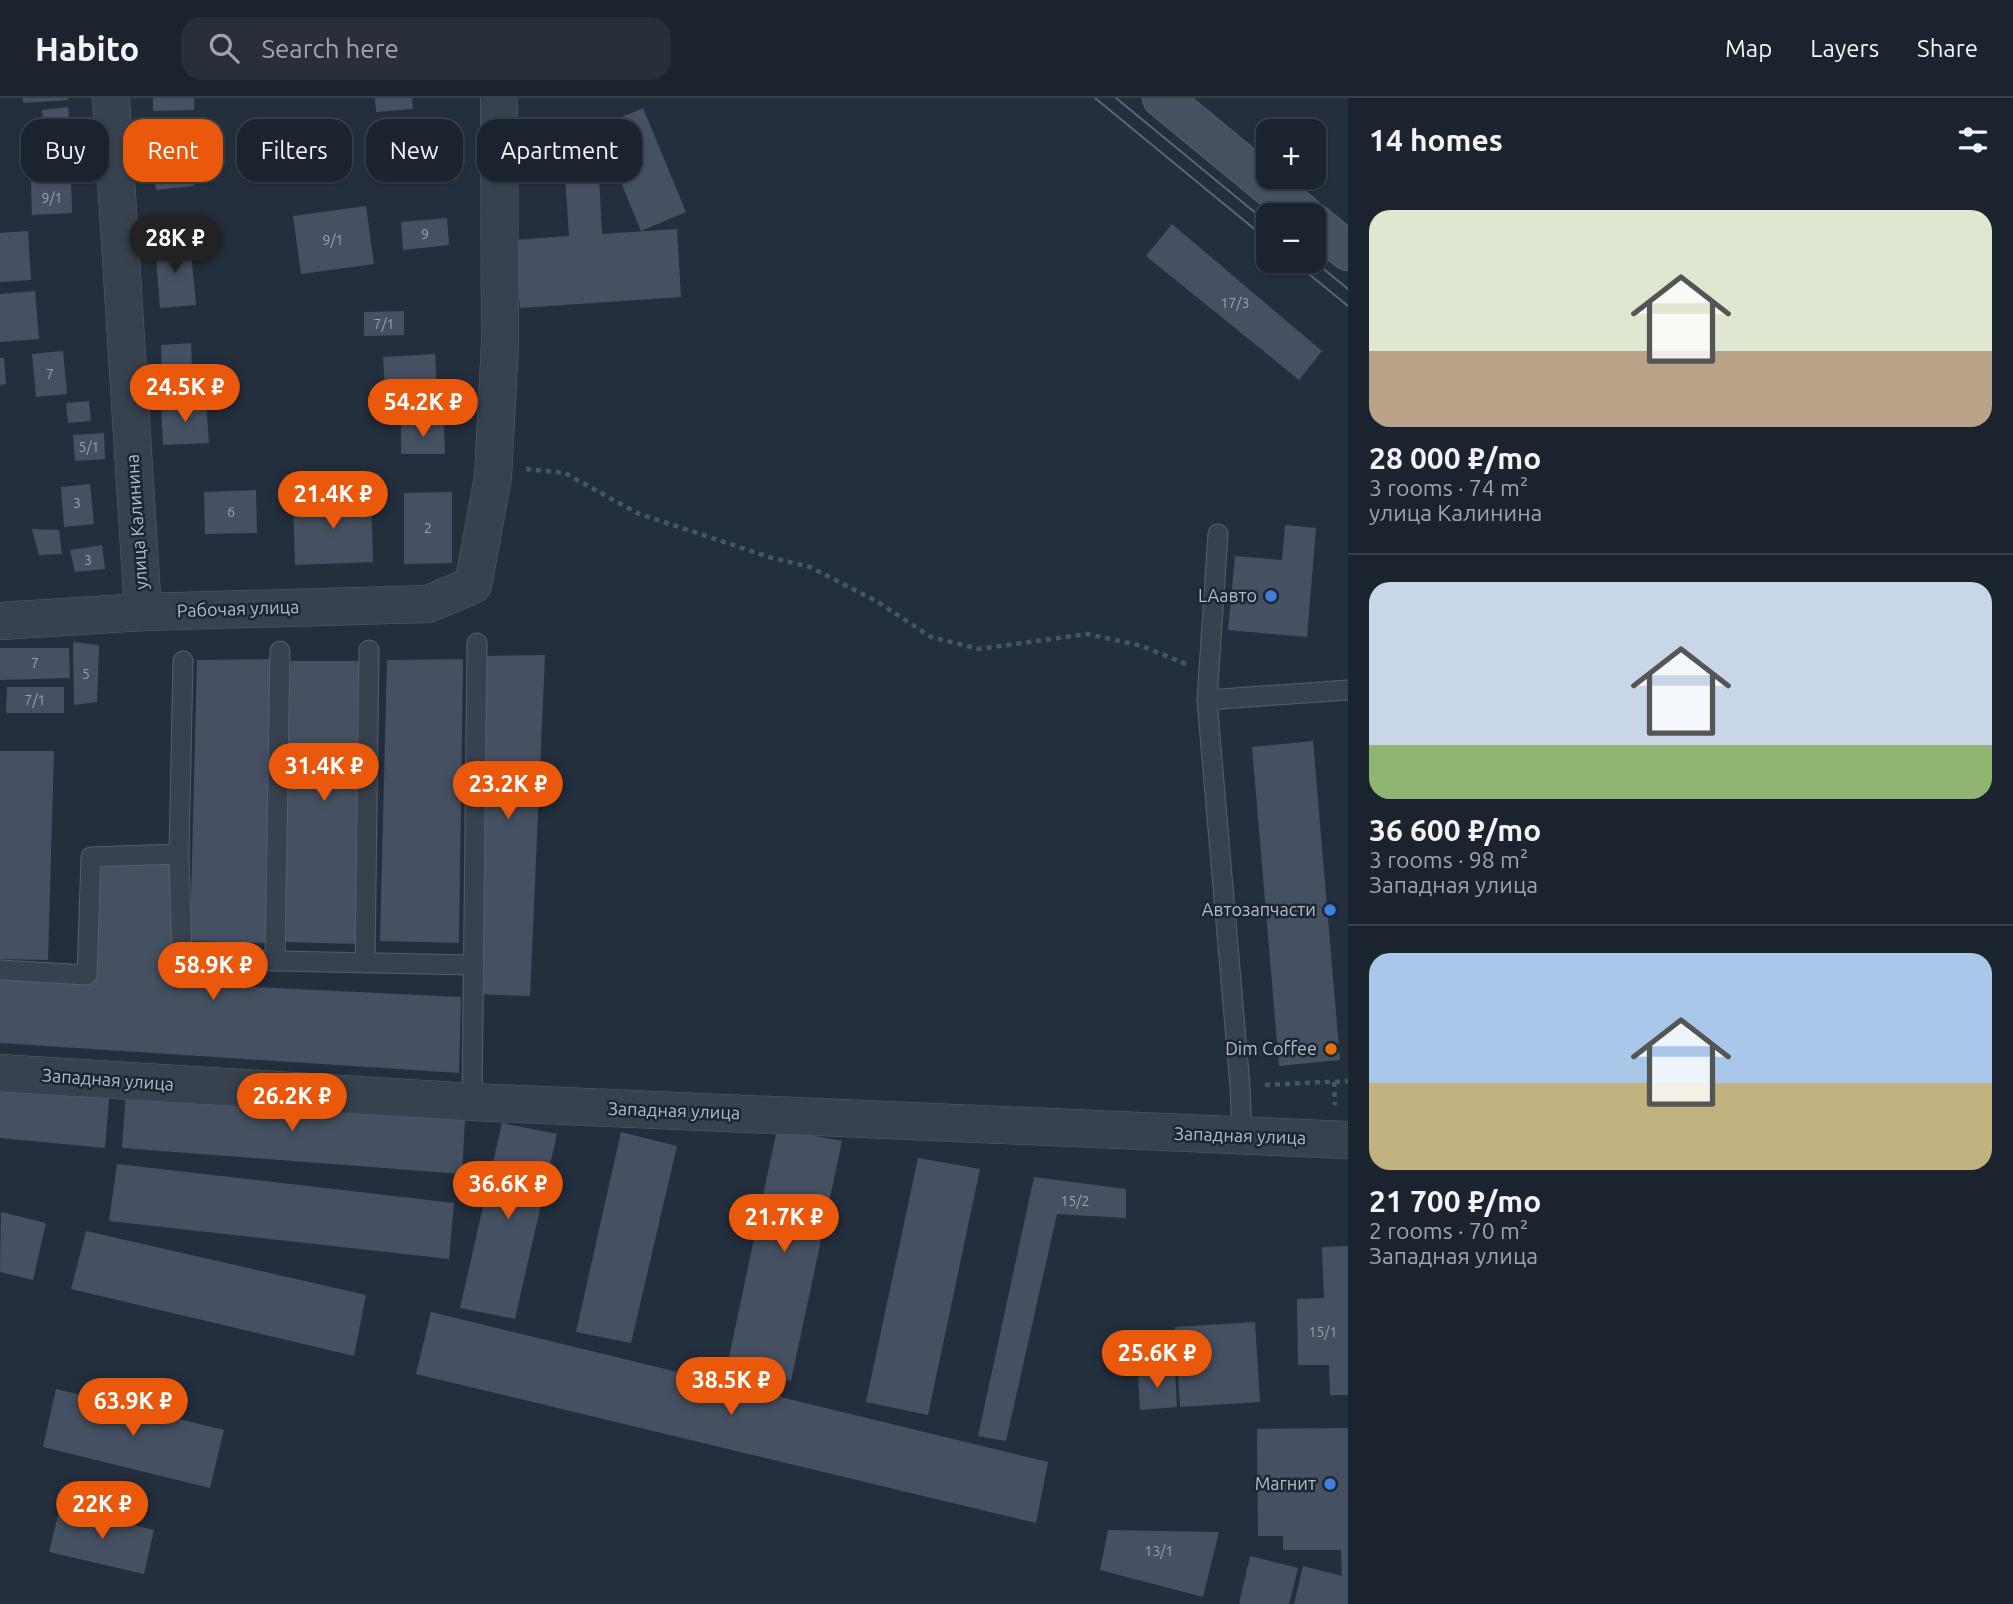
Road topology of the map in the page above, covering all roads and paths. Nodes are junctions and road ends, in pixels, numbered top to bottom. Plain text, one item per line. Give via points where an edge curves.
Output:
1 (111, 98) edge
2 (499, 98) edge
3 (1162, 98) edge
4 (1289, 203) edge
5 (1326, 233) edge
6 (1348, 251) edge
7 (494, 466) junction
8 (1218, 534) dead end
9 (143, 611) junction
10 (0, 621) edge
11 (477, 643) dead end
12 (369, 650) dead end
13 (280, 651) dead end
14 (183, 661) dead end
15 (1209, 673) junction
16 (1348, 690) edge
17 (1207, 700) junction
18 (179, 854) junction
19 (275, 961) junction
20 (365, 963) junction
21 (474, 965) junction
22 (0, 970) edge
23 (0, 1073) edge
24 (1348, 1081) edge
25 (1240, 1086) junction
26 (472, 1102) junction
27 (1242, 1136) junction
28 (1348, 1140) edge

1 - 9 street, улица Калинина
2 - 7 street via 500,343
3 - 4 street
5 - 6 street
7 - 9 street, Рабочая улица via 473,585 428,604
7 - 15 path via 565,473 637,513 810,567 878,602 931,637 979,649 1087,634 1142,646
8 - 15 lane
9 - 10 street, Рабочая улица
11 - 21 lane
12 - 20 lane
13 - 19 lane
14 - 18 lane
15 - 17 lane
16 - 17 lane
17 - 25 lane
18 - 19 lane via 182,959
18 - 22 lane via 91,857 87,975
19 - 20 lane
20 - 21 lane
21 - 26 lane
23 - 26 street, Западная улица
24 - 25 path
25 - 27 lane
26 - 27 street, Западная улица
27 - 28 street, Западная улица

